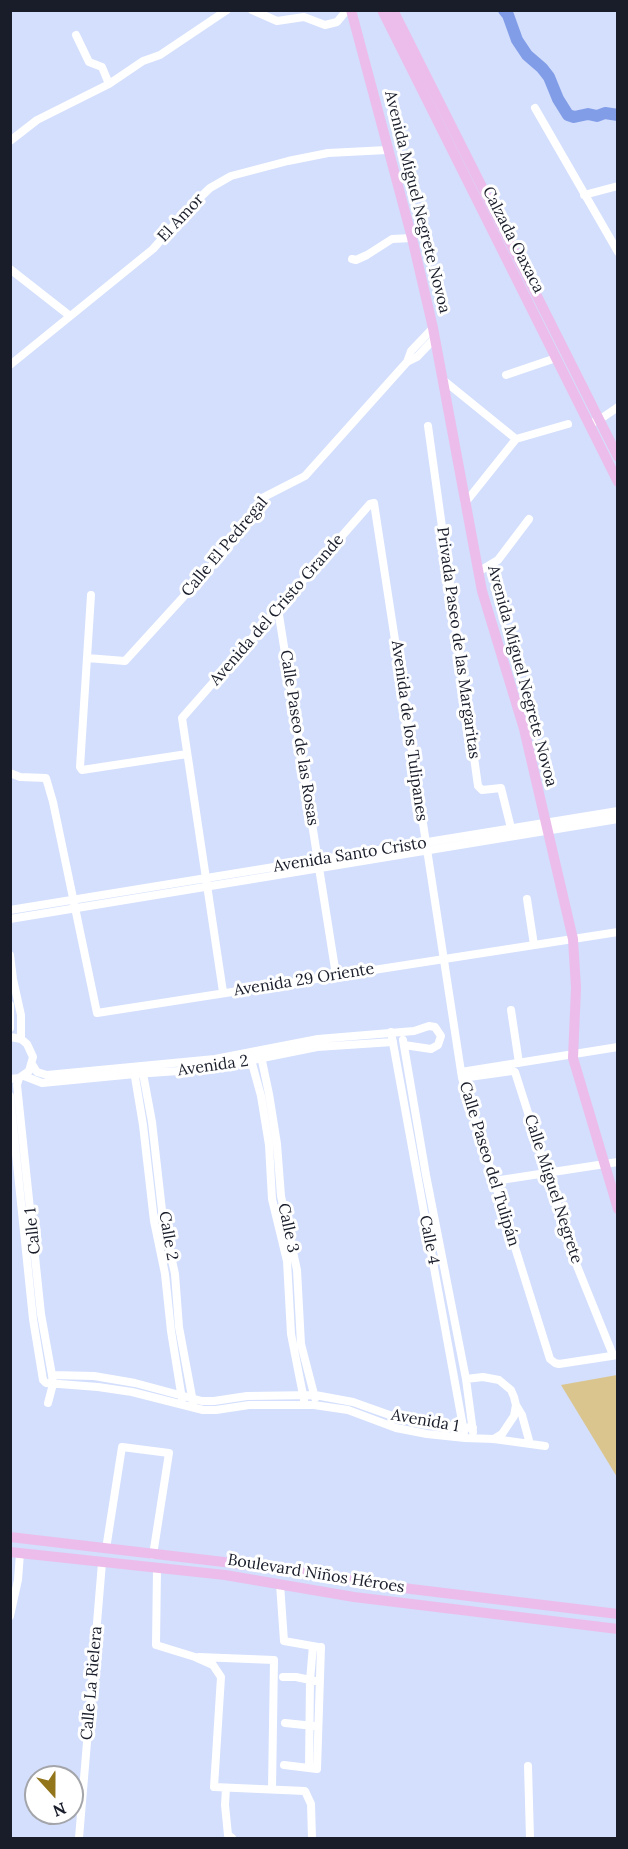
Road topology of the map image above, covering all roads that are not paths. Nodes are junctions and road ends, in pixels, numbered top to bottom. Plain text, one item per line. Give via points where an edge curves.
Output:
1 (227, 10) edge
2 (252, 10) edge
3 (349, 10) edge
4 (382, 10) edge
5 (393, 10) edge
6 (76, 35) dead end
7 (109, 84) junction
8 (535, 108) dead end
9 (10, 141) edge
10 (387, 150) junction
11 (618, 186) edge
12 (584, 195) junction
13 (412, 238) junction
14 (618, 252) edge
15 (352, 259) dead end
16 (10, 269) edge
17 (70, 316) junction
18 (434, 333) junction
19 (556, 350) junction
20 (10, 364) edge
21 (506, 375) dead end
22 (442, 379) junction
23 (618, 407) edge
24 (594, 422) junction
25 (568, 424) dead end
26 (428, 426) dead end
27 (516, 439) junction
28 (618, 457) edge
29 (618, 482) edge
30 (374, 503) joint
31 (465, 503) junction
32 (529, 519) dead end
33 (478, 572) junction
34 (92, 595) dead end
35 (278, 609) junction
36 (87, 658) junction
37 (187, 753) junction
38 (10, 772) edge
39 (618, 811) edge
40 (592, 819) junction
41 (618, 819) edge
42 (546, 826) junction
43 (512, 832) junction
44 (426, 847) junction
45 (319, 864) junction
46 (206, 883) junction
47 (527, 899) dead end
48 (78, 904) junction
49 (10, 910) edge
50 (10, 919) edge
51 (618, 932) edge
52 (573, 939) junction
53 (534, 945) junction
54 (10, 955) edge
55 (444, 958) junction
56 (336, 975) junction
57 (223, 992) junction
58 (10, 1005) edge
59 (511, 1010) dead end
60 (10, 1028) edge
61 (391, 1032) junction
62 (402, 1032) junction
63 (10, 1037) edge
64 (21, 1039) junction
65 (393, 1042) junction
66 (404, 1045) junction
67 (618, 1047) edge
68 (572, 1054) junction
69 (255, 1056) junction
70 (519, 1063) junction
71 (32, 1064) junction
72 (137, 1069) junction
73 (461, 1075) junction
74 (18, 1078) edge
75 (10, 1096) edge
76 (618, 1162) edge
77 (604, 1165) junction
78 (548, 1173) junction
79 (494, 1181) junction
80 (618, 1209) edge
81 (159, 1220) junction
82 (282, 1220) junction
83 (28, 1228) junction
84 (443, 1263) junction
85 (433, 1264) junction
86 (615, 1355) edge
87 (52, 1379) junction
88 (466, 1379) junction
89 (304, 1400) junction
90 (314, 1400) junction
91 (182, 1401) junction
92 (48, 1403) dead end
93 (192, 1404) junction
94 (516, 1405) junction
95 (469, 1428) junction
96 (469, 1438) junction
97 (494, 1439) junction
98 (530, 1444) junction
99 (545, 1446) dead end
100 (10, 1537) edge
101 (106, 1549) junction
102 (15, 1553) edge
103 (153, 1555) junction
104 (102, 1563) junction
105 (157, 1569) junction
106 (280, 1584) junction
107 (618, 1614) edge
108 (10, 1616) edge
109 (618, 1629) edge
110 (195, 1657) junction
111 (284, 1677) dead end
112 (314, 1681) junction
113 (285, 1724) dead end
114 (314, 1726) junction
115 (284, 1765) dead end
116 (528, 1766) dead end
117 (226, 1788) junction
118 (272, 1789) junction
119 (79, 1839) edge
120 (232, 1839) edge
121 (312, 1839) edge
122 (530, 1839) edge

1 - 7 street
2 - 3 street via 277,21 304,17 325,26 337,22
3 - 10 main road, Avenida Miguel Negrete Novoa
4 - 19 main road, Calzada Oaxaca
5 - 19 main road, Calzada Oaxaca
6 - 7 street via 89,62 102,67
7 - 9 street via 37,120
8 - 12 street
10 - 13 main road, Avenida Miguel Negrete Novoa
10 - 17 street, El Amor via 328,153 231,176 210,188 153,249
11 - 12 street
12 - 14 street
13 - 15 street via 392,239 367,255
13 - 18 main road, Avenida Miguel Negrete Novoa
16 - 17 street
17 - 20 street, El Amor
18 - 22 main road, Avenida Miguel Negrete Novoa
18 - 36 street, Calle El Pedregal via 411,351 407,362 305,476 264,497 227,549 125,661
19 - 21 street
19 - 24 main road, Calzada Oaxaca
22 - 27 street
22 - 31 main road, Avenida Miguel Negrete Novoa
23 - 24 street
24 - 28 main road, Calzada Oaxaca
24 - 29 main road, Calzada Oaxaca
25 - 27 street
26 - 43 street, Privada Paseo de las Margaritas via 478,786 482,790 501,788
27 - 31 street
30 - 35 street, Avenida del Cristo Grande
30 - 44 street, Avenida de los Tulipanes
31 - 33 main road, Avenida Miguel Negrete Novoa
32 - 33 street via 498,560
33 - 42 main road, Avenida Miguel Negrete Novoa via 524,729
34 - 36 street
35 - 37 street, Avenida del Cristo Grande via 182,718
35 - 45 street, Calle Paseo de las Rosas
36 - 37 street via 82,770
37 - 46 street
38 - 48 street via 20,777 46,778
39 - 40 street, Avenida Santo Cristo
40 - 41 street, Avenida Santo Cristo
40 - 42 street, Avenida Santo Cristo
42 - 43 street, Avenida Santo Cristo
42 - 52 main road, Avenida Miguel Negrete Novoa
43 - 44 street, Avenida Santo Cristo
44 - 45 street, Avenida Santo Cristo
44 - 55 street, Avenida de los Tulipanes
45 - 46 street, Avenida Santo Cristo
45 - 56 street, Calle Paseo de las Rosas
46 - 48 street, Avenida Santo Cristo
46 - 57 street
47 - 53 street
48 - 49 street, Avenida Santo Cristo
48 - 50 street, Avenida Santo Cristo
48 - 57 street, Avenida 29 Oriente via 97,1013
51 - 52 street, Avenida 29 Oriente
52 - 53 street, Avenida 29 Oriente
52 - 68 main road, Avenida Miguel Negrete Novoa via 576,987
53 - 55 street, Avenida 29 Oriente
54 - 64 street via 21,1015
55 - 56 street, Avenida 29 Oriente
55 - 73 street, Calle Paseo del Tulipán
56 - 57 street, Avenida 29 Oriente
58 - 60 street
59 - 70 street
61 - 62 street, Avenida 2
61 - 65 street
61 - 69 street, Avenida 2 via 318,1039
62 - 66 street, Calle 4
62 - 66 street, Avenida 2 via 429,1026 435,1027 441,1036 438,1045 431,1048
63 - 64 street
64 - 71 street via 31,1050
65 - 69 street, Avenida 2
65 - 85 street, Calle 4
66 - 84 street, Calle 4
67 - 68 street
68 - 70 street
68 - 77 main road, Avenida Miguel Negrete Novoa
69 - 72 street, Avenida 2 via 208,1069
69 - 82 street, Calle 3 via 269,1145 272,1199
70 - 73 street
71 - 72 street, Avenida 2 via 37,1072 47,1074
71 - 74 street
72 - 74 street, Avenida 2 via 42,1083
72 - 81 street, Calle 2
73 - 78 street, Calle Miguel Negrete via 515,1072
73 - 79 street, Calle Paseo del Tulipán
74 - 83 street, Calle 1
75 - 83 street, Calle 1
76 - 77 street
77 - 78 street
77 - 80 main road, Avenida Miguel Negrete Novoa
78 - 79 street
78 - 86 street, Calle Miguel Negrete via 577,1266
79 - 86 street, Calle Paseo del Tulipán via 550,1359 555,1363
81 - 91 street, Calle 2
81 - 93 street, Calle 2 via 175,1274
82 - 89 street, Calle 3 via 291,1334
82 - 90 street, Calle 3 via 297,1270 302,1344
83 - 87 street, Calle 1 via 33,1319 43,1380 46,1383
84 - 85 street
84 - 88 street, Calle 4
85 - 95 street, Calle 4
87 - 91 street, Avenida 1
87 - 92 street
88 - 94 street via 499,1380 511,1390
88 - 95 street, Calle 4
89 - 90 street, Avenida 1
89 - 93 street, Avenida 1 via 216,1410
90 - 95 street, Avenida 1 via 353,1402 398,1418
90 - 96 street, Avenida 1 via 396,1428
91 - 93 street, Avenida 1
94 - 97 street via 508,1426
94 - 98 street
95 - 96 street, Calle 4
96 - 97 street, Avenida 1
97 - 98 street, Avenida 1
98 - 99 street, Avenida 1
100 - 101 main road, Boulevard Niños Héroes
101 - 103 main road, Boulevard Niños Héroes
101 - 103 street via 122,1447 169,1453
102 - 104 main road, Boulevard Niños Héroes
102 - 108 street via 18,1581
103 - 107 main road, Boulevard Niños Héroes
104 - 105 main road, Boulevard Niños Héroes
104 - 119 street, Calle La Rielera
105 - 106 main road, Boulevard Niños Héroes
105 - 110 street via 156,1645
106 - 109 main road, Boulevard Niños Héroes via 422,1606
106 - 112 street via 284,1641 320,1647
110 - 117 street via 213,1665 221,1677 214,1787
110 - 118 street via 274,1660
111 - 112 street
112 - 114 street
113 - 114 street
114 - 115 street via 317,1769
116 - 122 street
117 - 118 street
117 - 120 street via 228,1835
118 - 121 street via 305,1791 309,1795

